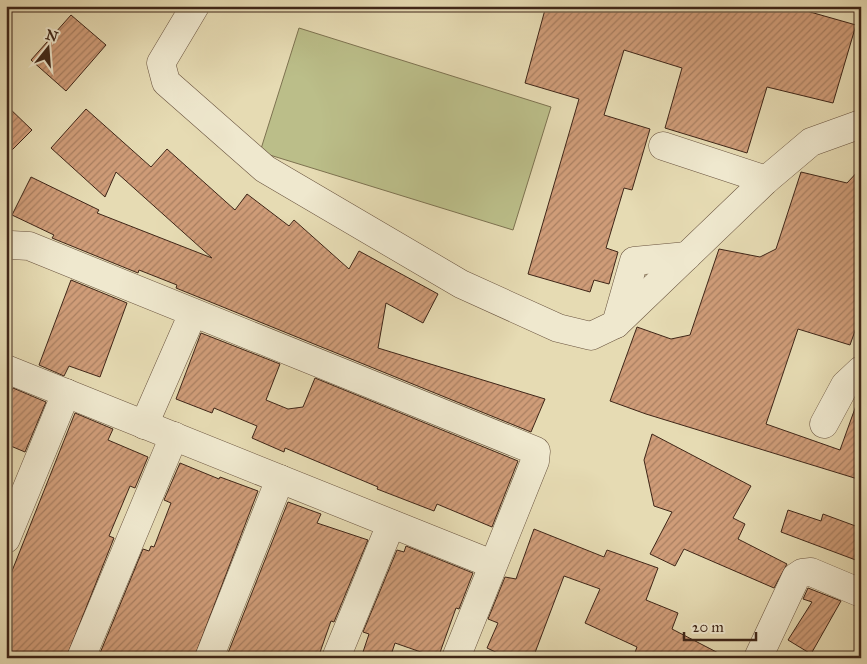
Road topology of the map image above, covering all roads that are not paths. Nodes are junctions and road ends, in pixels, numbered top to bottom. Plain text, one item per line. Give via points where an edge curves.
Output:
1 (195, 6) edge
2 (861, 124) edge
3 (663, 146) dead end
4 (766, 180) junction
5 (6, 247) edge
6 (193, 313) junction
7 (6, 369) edge
8 (861, 370) edge
9 (66, 393) junction
10 (144, 424) junction
11 (824, 424) dead end
12 (174, 436) junction
13 (280, 479) junction
14 (16, 487) edge
15 (392, 524) junction
16 (6, 539) edge
17 (492, 564) junction
18 (861, 593) edge
19 (81, 658) edge
20 (209, 658) edge
21 (336, 658) edge
22 (456, 658) edge
23 (758, 658) edge

1 - 4 street via 161,64 166,82 265,169 461,284 558,328 591,336 616,324
2 - 4 street via 811,142
3 - 4 street
5 - 6 street via 29,246
6 - 10 street
6 - 17 street via 536,451 535,461
7 - 9 street
8 - 11 street via 845,386
9 - 10 street
9 - 14 street
10 - 12 street
12 - 13 street
12 - 19 street
13 - 15 street
13 - 20 street
14 - 16 street
15 - 17 street
15 - 21 street
17 - 22 street
18 - 23 street via 811,572 802,573 796,577

